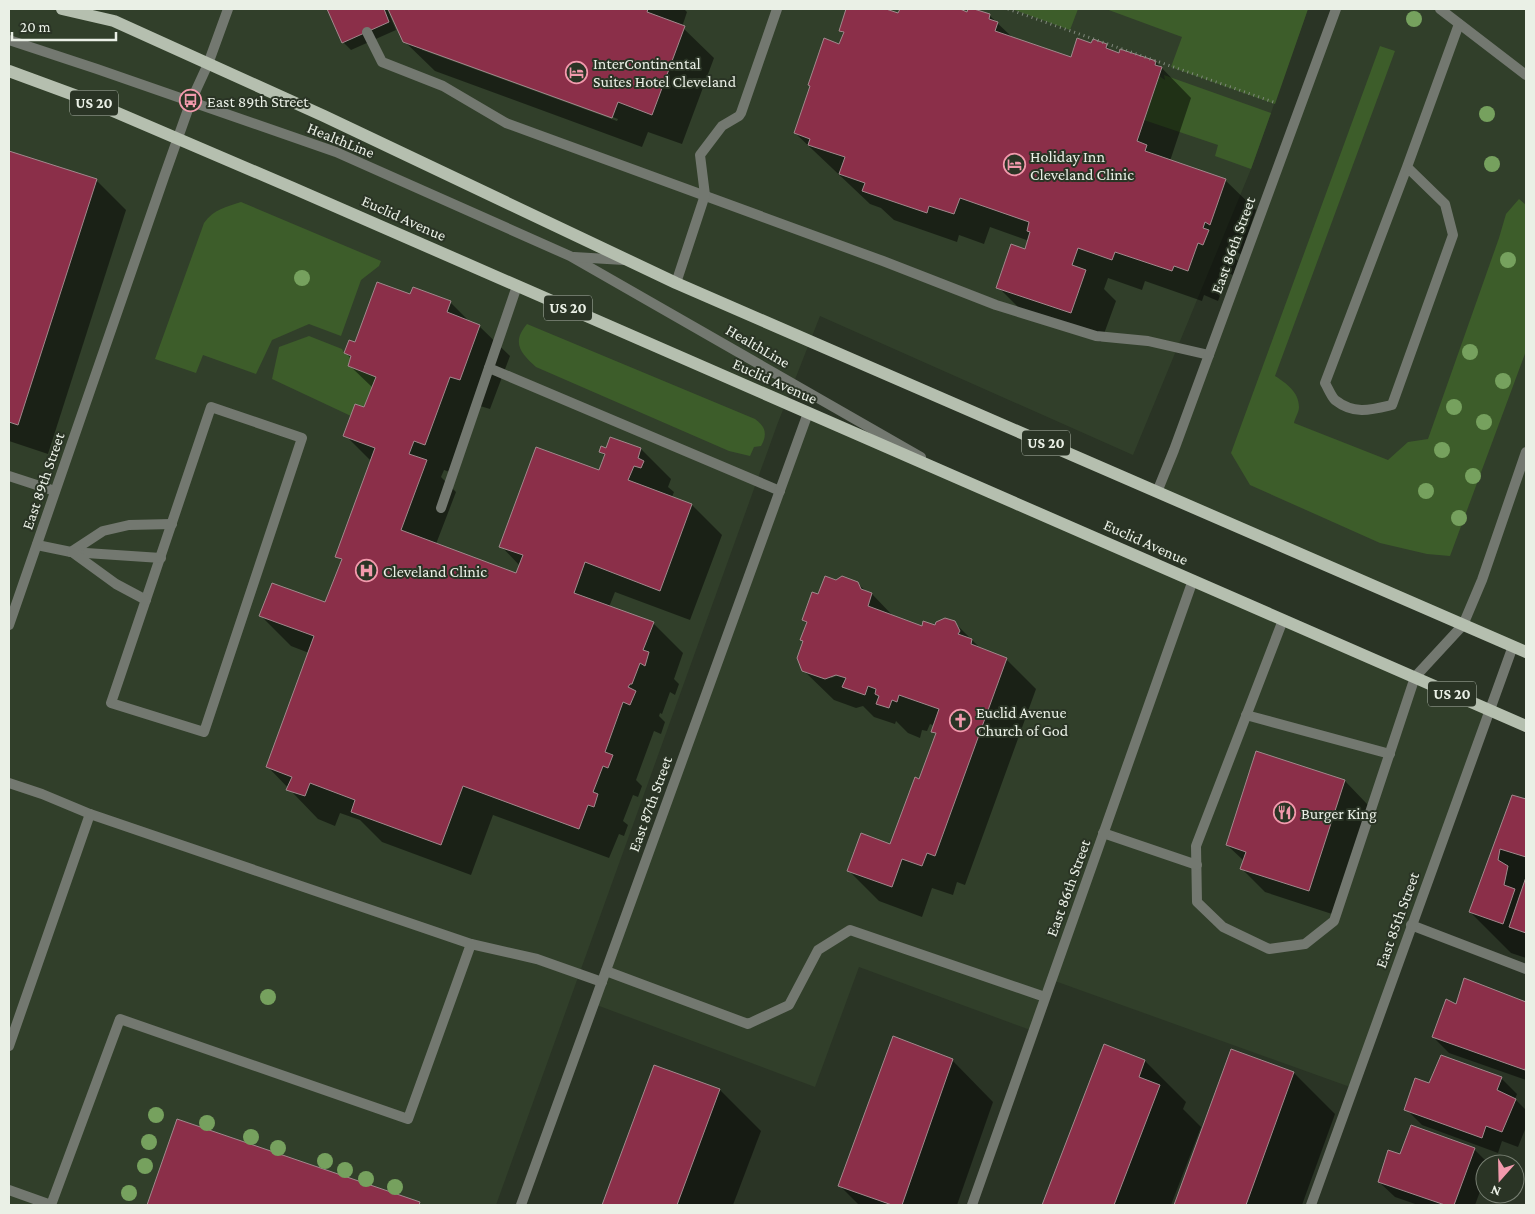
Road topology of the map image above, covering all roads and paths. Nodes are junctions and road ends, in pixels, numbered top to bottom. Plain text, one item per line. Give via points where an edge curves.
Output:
1 (63, 9) edge
2 (228, 9) edge
3 (777, 9) edge
4 (1008, 9) edge
5 (1336, 9) edge
6 (1440, 9) edge
7 (1459, 24) junction
8 (367, 32) dead end
9 (9, 40) edge
10 (208, 64) junction
11 (9, 71) edge
12 (1526, 76) edge
13 (191, 101) junction
14 (1279, 104) dead end
15 (178, 138) junction
16 (1407, 167) junction
17 (705, 194) junction
18 (570, 256) junction
19 (629, 261) junction
20 (676, 283) junction
21 (517, 286) junction
22 (1209, 355) junction
23 (489, 368) junction
24 (808, 413) junction
25 (1526, 452) edge
26 (9, 476) edge
27 (957, 477) junction
28 (55, 491) junction
29 (780, 491) junction
30 (1157, 492) junction
31 (441, 508) dead end
32 (172, 524) junction
33 (37, 545) junction
34 (71, 552) junction
35 (161, 558) junction
36 (1193, 580) junction
37 (146, 600) junction
38 (1283, 620) junction
39 (9, 625) edge
40 (1463, 625) junction
41 (1513, 646) junction
42 (1526, 652) edge
43 (1415, 677) junction
44 (1489, 710) junction
45 (1246, 715) junction
46 (1526, 726) edge
47 (1390, 754) junction
48 (9, 783) edge
49 (90, 814) junction
50 (1103, 833) junction
51 (1197, 865) junction
52 (1411, 926) junction
53 (471, 944) junction
54 (1526, 968) edge
55 (606, 971) junction
56 (602, 982) junction
57 (1045, 997) junction
58 (9, 1046) edge
59 (9, 1190) edge
60 (521, 1205) edge
61 (972, 1205) edge
62 (1311, 1205) edge

1 - 10 main road, US 20 via 114,21
2 - 10 street, East 89th Street
3 - 17 street via 741,113 722,126 700,155
4 - 14 path
5 - 22 street, East 86th Street
6 - 7 street
7 - 12 street
7 - 16 street
8 - 17 street via 382,62 443,86 506,123
9 - 13 street, HealthLine
10 - 13 street, East 89th Street
10 - 19 main road, US 20
11 - 15 main road, Euclid Avenue / US 20
13 - 15 street, East 89th Street
13 - 18 street, HealthLine via 336,152
15 - 21 main road, Euclid Avenue / US 20
15 - 28 street, East 89th Street
16 - 16 street via 1325,383 1334,399 1350,408 1369,411 1392,404 1453,235 1445,204
17 - 20 street
17 - 22 street via 996,305 1096,336 1148,340
18 - 19 street, HealthLine
18 - 27 street, HealthLine
19 - 20 main road, US 20
20 - 30 main road, US 20
21 - 23 street
21 - 24 main road, Euclid Avenue / US 20
22 - 30 street, East 86th Street
23 - 29 street
23 - 31 street
24 - 27 main road, Euclid Avenue / US 20
24 - 29 street, East 87th Street
25 - 40 street
26 - 28 street
27 - 36 main road, Euclid Avenue / US 20
28 - 33 street, East 89th Street
29 - 55 street, East 87th Street
30 - 40 main road, US 20
32 - 34 street via 129,525 103,531
32 - 35 street
32 - 37 street via 211,407 302,438 204,732 111,704
33 - 34 street
33 - 39 street, East 89th Street
34 - 35 street
34 - 37 street via 116,584
35 - 37 street
36 - 38 main road, Euclid Avenue / US 20
36 - 50 street, East 86th Street
38 - 43 main road, Euclid Avenue / US 20
38 - 45 street
40 - 41 main road, US 20
40 - 43 street
41 - 42 main road, US 20
41 - 44 street, East 85th Street
43 - 44 main road, Euclid Avenue / US 20
43 - 47 street
44 - 46 main road, Euclid Avenue / US 20
44 - 52 street, East 85th Street
45 - 47 street
45 - 51 street via 1196,846
47 - 51 street via 1334,921 1305,944 1269,949 1222,927 1197,902
48 - 49 street
49 - 53 street
49 - 58 street
50 - 51 street
50 - 57 street, East 86th Street
52 - 54 street
52 - 62 street, East 85th Street
53 - 56 street via 537,959
53 - 59 street via 408,1119 120,1019 51,1205
55 - 56 street, East 87th Street
55 - 57 street via 748,1024 789,1005 818,950 850,930
56 - 60 street, East 87th Street
57 - 61 street, East 86th Street

